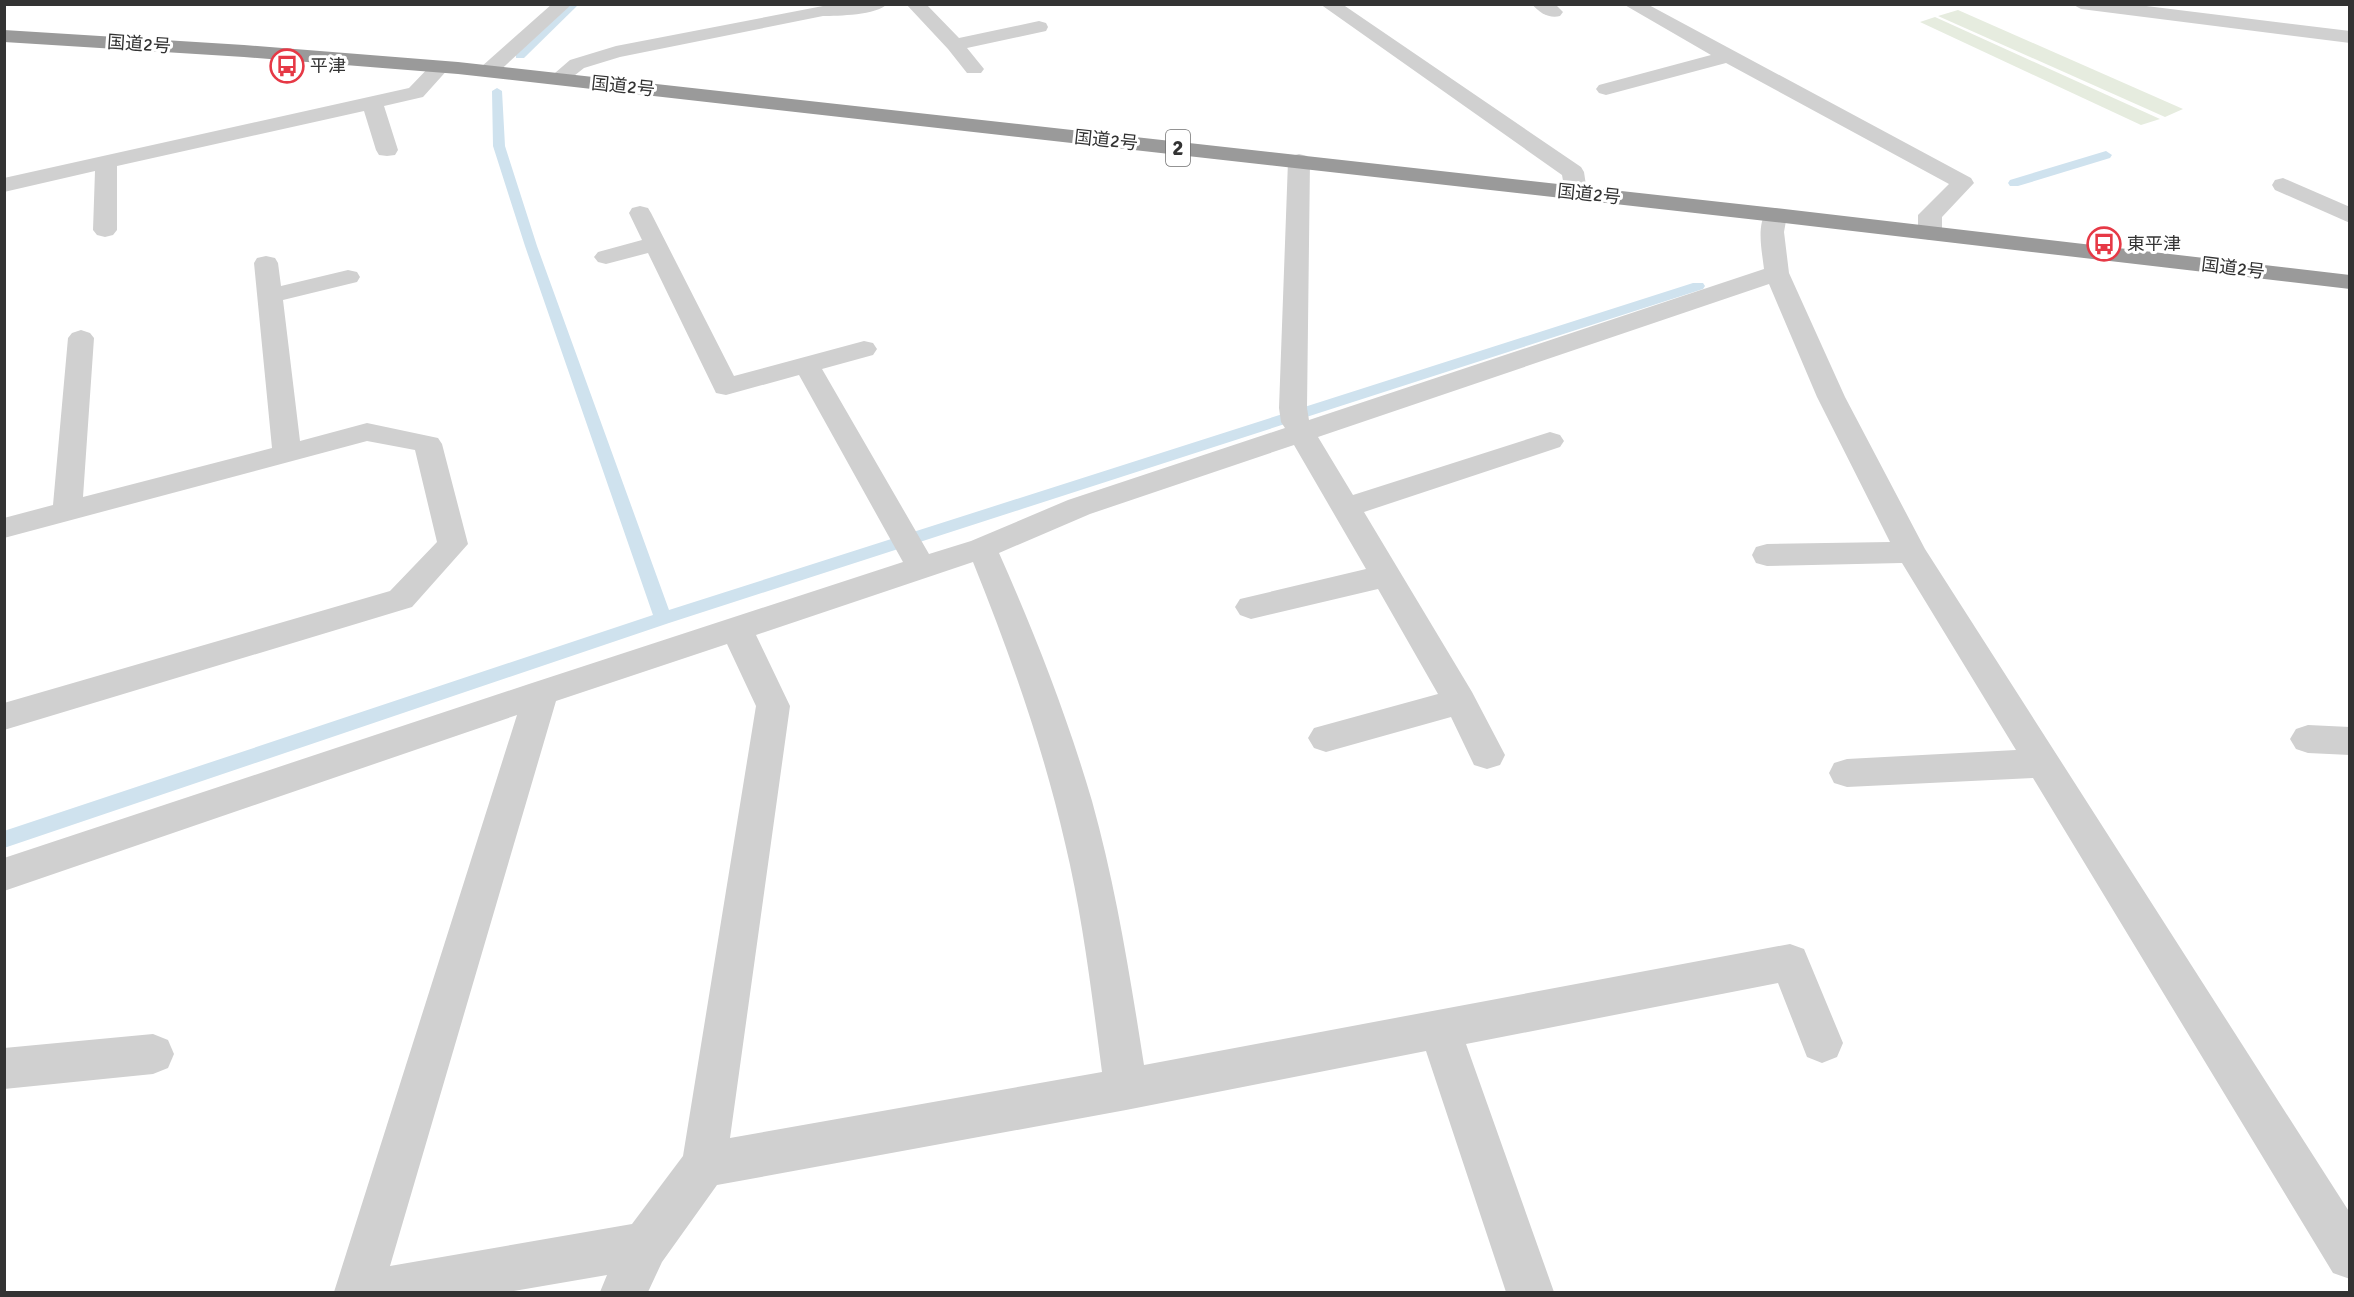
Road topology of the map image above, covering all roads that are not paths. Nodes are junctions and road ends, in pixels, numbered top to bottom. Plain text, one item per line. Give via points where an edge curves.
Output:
1 (563, 4) edge
2 (878, 4) edge
3 (915, 4) edge
4 (1329, 4) edge
5 (1632, 4) edge
6 (2081, 4) edge
7 (1039, 27) dead end
8 (4, 36) edge
9 (2349, 37) edge
10 (955, 45) junction
11 (1728, 56) junction
12 (440, 67) junction
13 (974, 69) dead end
14 (488, 71) junction
15 (558, 79) junction
16 (1606, 89) dead end
17 (372, 102) junction
18 (387, 150) dead end
19 (1299, 161) junction
20 (106, 162) junction
21 (4, 185) edge
22 (2283, 185) dead end
23 (1576, 192) junction
24 (640, 213) dead end
25 (1775, 215) junction
26 (2349, 216) edge
27 (105, 230) dead end
28 (1930, 233) junction
29 (655, 244) junction
30 (606, 257) dead end
31 (266, 263) dead end
32 (1778, 273) junction
33 (348, 277) dead end
34 (2349, 282) edge
35 (269, 296) junction
36 (81, 338) dead end
37 (864, 349) dead end
38 (807, 365) junction
39 (1296, 421) junction
40 (1550, 441) dead end
41 (287, 454) junction
42 (1345, 508) junction
43 (67, 511) junction
44 (4, 528) edge
45 (908, 546) junction
46 (982, 548) junction
47 (1911, 552) junction
48 (1767, 555) dead end
49 (1385, 576) junction
50 (1251, 607) dead end
51 (736, 628) junction
52 (541, 693) junction
53 (1460, 701) junction
54 (4, 717) edge
55 (1326, 738) dead end
56 (2308, 739) dead end
57 (2349, 741) edge
58 (1487, 755) dead end
59 (2041, 763) junction
60 (1847, 773) dead end
61 (4, 875) edge
62 (1440, 1029) junction
63 (1822, 1043) dead end
64 (153, 1054) dead end
65 (4, 1069) edge
66 (1126, 1089) junction
67 (704, 1165) junction
68 (645, 1245) junction
69 (2349, 1256) edge
70 (358, 1293) edge
71 (376, 1293) edge
72 (624, 1293) edge
73 (1530, 1293) edge

1 - 14 street
2 - 15 street via 823,11 616,52 577,64
3 - 10 street
4 - 23 street via 1573,172
5 - 11 street
6 - 9 street
7 - 10 street
8 - 12 highway, 国道2号 / 2
10 - 13 street
11 - 16 street
11 - 28 street via 1963,183 1930,215
12 - 14 highway, 国道2号 / 2
12 - 17 street via 416,93
14 - 15 highway, 国道2号 / 2
15 - 19 highway, 国道2号 / 2
17 - 18 street
17 - 20 street
19 - 23 highway, 国道2号 / 2
19 - 39 street
20 - 21 street
20 - 27 street
22 - 26 street
23 - 25 highway, 国道2号 / 2
24 - 29 street
25 - 28 highway, 国道2号 / 2
25 - 32 street via 1772,232
28 - 34 highway, 国道2号 / 2
29 - 30 street
29 - 38 street via 714,390
31 - 35 street
32 - 39 street
32 - 47 street via 1831,397
33 - 35 street
35 - 41 street
36 - 43 street
37 - 38 street
38 - 45 street
39 - 42 street
39 - 46 street
40 - 42 street
41 - 43 street
41 - 54 street via 367,432 428,444 453,544 401,599
42 - 49 street
43 - 44 street
45 - 46 street
45 - 51 street
46 - 66 street via 1015,625 1063,765 1094,888
47 - 48 street
47 - 59 street
49 - 50 street
49 - 53 street
51 - 52 street
51 - 67 street via 773,706
52 - 61 street
52 - 70 street
53 - 55 street
53 - 58 street
56 - 57 street
59 - 60 street
59 - 69 street
62 - 63 street via 1790,962
62 - 66 street
62 - 73 street
64 - 65 street
66 - 67 street
67 - 68 street
68 - 71 street
68 - 72 street

